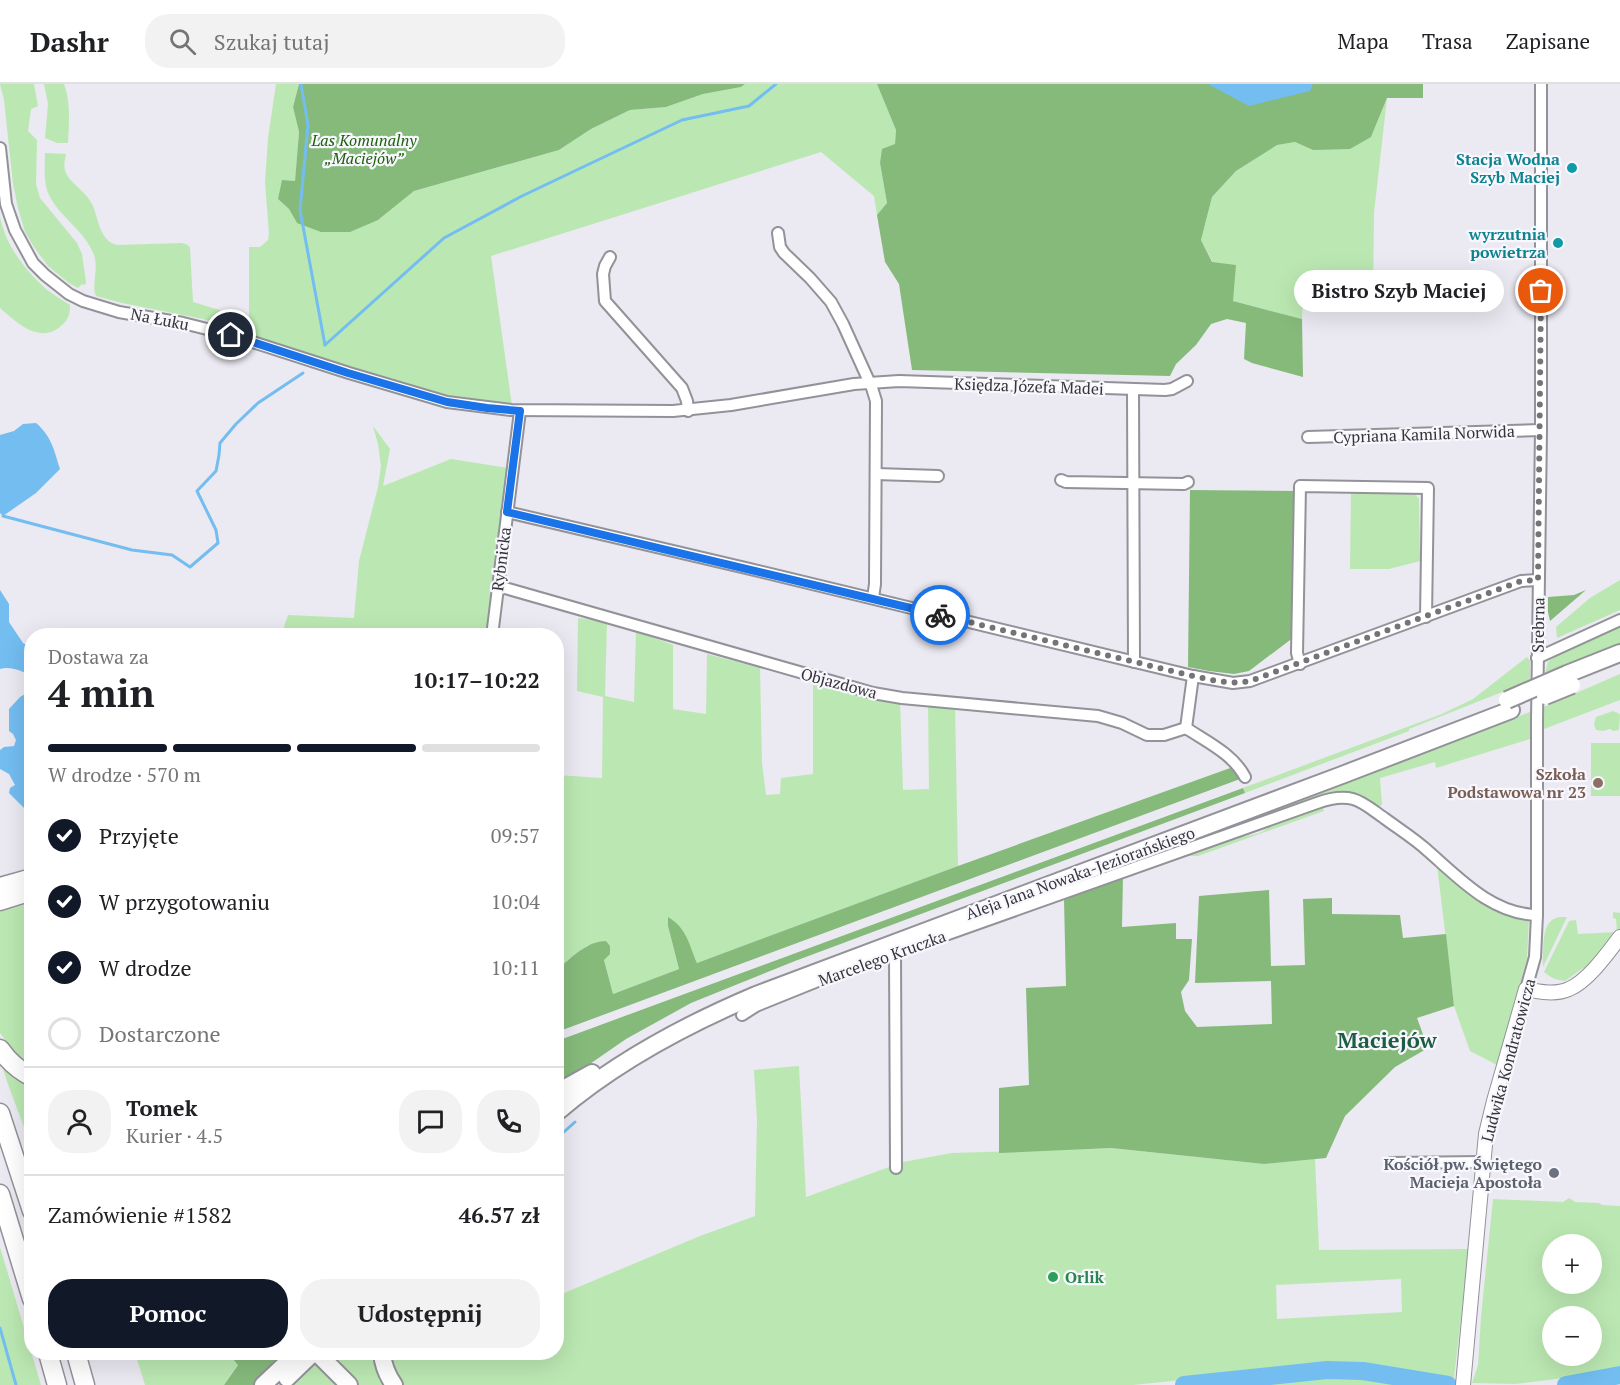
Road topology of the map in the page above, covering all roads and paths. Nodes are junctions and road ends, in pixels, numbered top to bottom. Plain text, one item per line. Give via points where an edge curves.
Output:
1 (1541, 84) edge
2 (0, 148) edge
3 (778, 233) dead end
4 (610, 257) dead end
5 (1187, 381) dead end
6 (869, 382) junction
7 (1133, 390) junction
8 (520, 411) junction
9 (688, 411) junction
10 (1541, 430) junction
11 (1308, 437) dead end
12 (876, 474) junction
13 (938, 476) dead end
14 (1061, 480) dead end
15 (1134, 482) junction
16 (1188, 482) dead end
17 (507, 512) junction
18 (1538, 580) junction
19 (498, 586) junction
20 (873, 598) junction
21 (1426, 617) junction
22 (1620, 620) edge
23 (493, 628) edge
24 (1620, 653) edge
25 (1537, 658) junction
26 (1134, 662) junction
27 (1300, 664) junction
28 (1620, 665) edge
29 (1193, 676) junction
30 (1570, 680) junction
31 (1509, 705) junction
32 (1186, 728) junction
33 (1245, 777) dead end
34 (24, 880) edge
35 (0, 887) edge
36 (24, 894) edge
37 (0, 901) edge
38 (1537, 915) junction
39 (1620, 938) edge
40 (895, 953) junction
41 (1526, 989) junction
42 (742, 1015) dead end
43 (0, 1049) edge
44 (592, 1072) junction
45 (24, 1073) edge
46 (564, 1089) edge
47 (564, 1094) edge
48 (564, 1106) edge
49 (0, 1113) edge
50 (1391, 1162) dead end
51 (1483, 1162) junction
52 (896, 1168) dead end
53 (24, 1186) edge
54 (0, 1194) edge
55 (24, 1273) edge
56 (50, 1360) edge
57 (78, 1360) edge
58 (87, 1360) edge
59 (290, 1360) edge
60 (307, 1360) edge
61 (323, 1360) edge
62 (383, 1360) edge
63 (1463, 1379) edge
64 (57, 1385) edge
65 (85, 1385) edge
66 (90, 1385) edge
67 (263, 1385) edge
68 (280, 1385) edge
69 (349, 1385) edge
70 (394, 1385) edge

1 - 10 street, Srebrna
2 - 8 street, Na Łuku via 6,204 15,230 33,263 57,286 83,301 231,335 447,402
3 - 6 street via 784,254 834,307
4 - 9 street via 603,274 605,301 682,388
5 - 7 street, Księdza Józefa Madei via 1172,389
6 - 7 street, Księdza Józefa Madei
6 - 9 street, Księdza Józefa Madei
6 - 12 street via 876,401
7 - 15 street
8 - 9 street, Księdza Józefa Madei
8 - 17 street, Rybnicka
10 - 11 street, Cypriana Kamila Norwida
10 - 18 street, Srebrna
12 - 13 street
12 - 20 street
14 - 15 street
15 - 16 street
15 - 26 street
17 - 19 street, Rybnicka
17 - 20 street
18 - 21 street via 1521,581
18 - 25 street, Srebrna
19 - 23 street, Rybnicka
19 - 32 street, Objazdowa via 873,693 1098,716 1147,735 1164,735
20 - 26 street
21 - 27 street
21 - 27 street via 1428,488 1300,486
22 - 25 street
24 - 30 main road, Aleja Jana Nowaka-Jeziorańskiego
25 - 38 street, Srebrna
26 - 29 street
27 - 29 street via 1242,683
28 - 30 main road, Aleja Jana Nowaka-Jeziorańskiego
29 - 32 street
30 - 31 main road, Aleja Jana Nowaka-Jeziorańskiego, bridge
31 - 44 main road, Aleja Jana Nowaka-Jeziorańskiego via 752,985 662,1028
31 - 48 main road, Aleja Jana Nowaka-Jeziorańskiego via 1342,775 706,1016 668,1036
32 - 33 street via 1229,756
34 - 35 highway
36 - 37 highway
38 - 40 street, Marcelego Kruczka via 1511,910 1484,898 1402,831 1355,799 1345,798 1324,801
38 - 41 street, Ludwika Kondratowicza via 1535,957
39 - 41 street via 1574,986 1563,991
40 - 42 street, Marcelego Kruczka via 830,976
40 - 52 street
41 - 51 street, Ludwika Kondratowicza via 1494,1101
43 - 45 highway
44 - 46 main road
44 - 47 main road, Aleja Jana Nowaka-Jeziorańskiego
49 - 53 highway
50 - 51 street
51 - 63 street, Ludwika Kondratowicza
54 - 55 highway
56 - 64 highway
57 - 65 highway
58 - 66 highway
59 - 67 main road
60 - 68 main road
61 - 69 main road
62 - 70 main road

